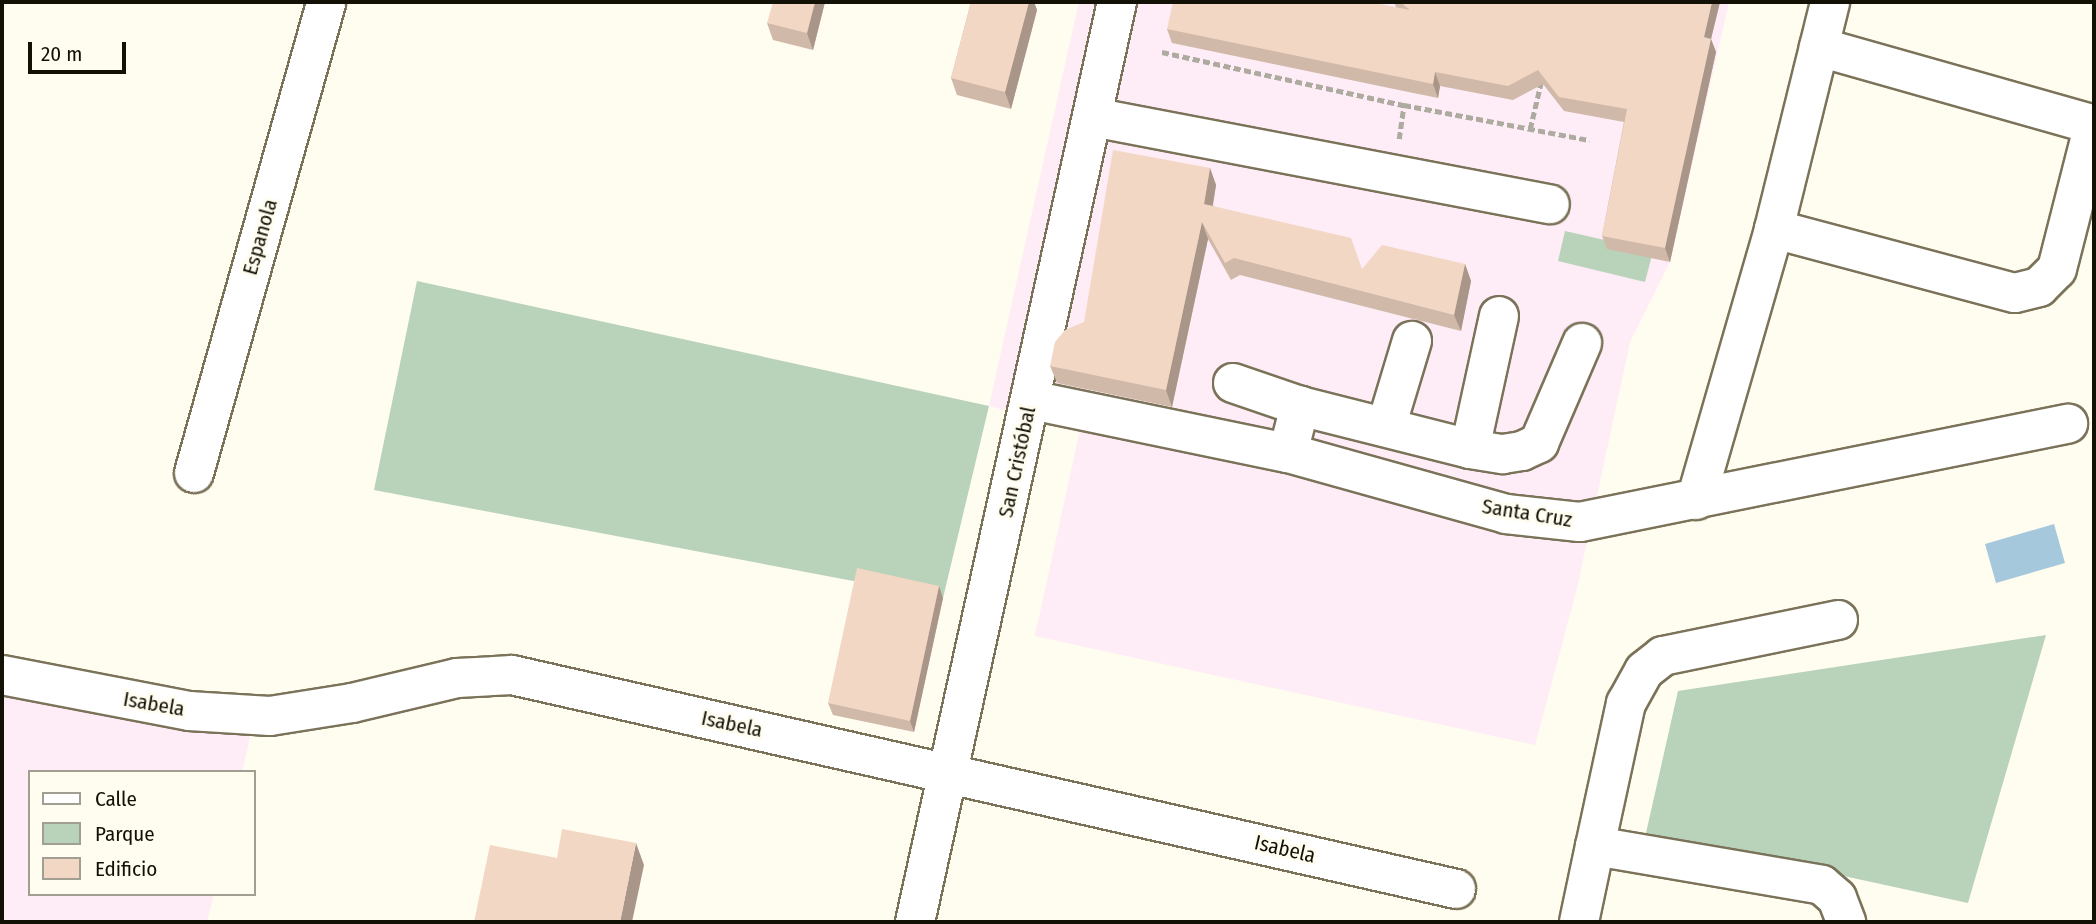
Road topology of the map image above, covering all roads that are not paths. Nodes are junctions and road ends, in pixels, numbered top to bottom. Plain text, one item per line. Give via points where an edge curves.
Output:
1 (326, 2) edge
2 (1117, 2) edge
3 (1830, 2) edge
4 (1819, 47) junction
5 (1092, 117) junction
6 (2094, 125) edge
7 (1550, 204) dead end
8 (1774, 229) junction
9 (1499, 316) dead end
10 (1412, 341) dead end
11 (1582, 343) dead end
12 (1233, 383) dead end
13 (1031, 400) junction
14 (1300, 406) junction
15 (2068, 425) dead end
16 (1386, 427) junction
17 (1471, 449) junction
18 (1288, 453) junction
19 (194, 473) dead end
20 (1696, 500) junction
21 (1838, 620) dead end
22 (2, 675) edge
23 (948, 771) junction
24 (1595, 846) junction
25 (1456, 889) dead end
26 (915, 922) edge
27 (1579, 922) edge
28 (1846, 922) edge

1 - 19 street, Espanola
2 - 5 street, San Cristóbal
3 - 4 street
4 - 6 street
4 - 8 street
5 - 7 street
5 - 13 street, San Cristóbal
6 - 8 street via 2057,269 2039,287 2015,293
8 - 20 street
9 - 17 street
10 - 16 street
11 - 17 street via 1539,443 1503,454
12 - 14 street
13 - 18 street, Santa Cruz
13 - 23 street, San Cristóbal
14 - 16 street
14 - 18 street
15 - 20 street, Santa Cruz
16 - 17 street
18 - 20 street, Santa Cruz via 1518,515 1580,522
21 - 24 street via 1663,656 1644,671 1626,703
22 - 23 street, Isabela via 189,712 270,716 352,704 457,678 512,675
23 - 25 street, Isabela
23 - 26 street, San Cristóbal
24 - 27 street
24 - 28 street via 1822,885 1837,898

